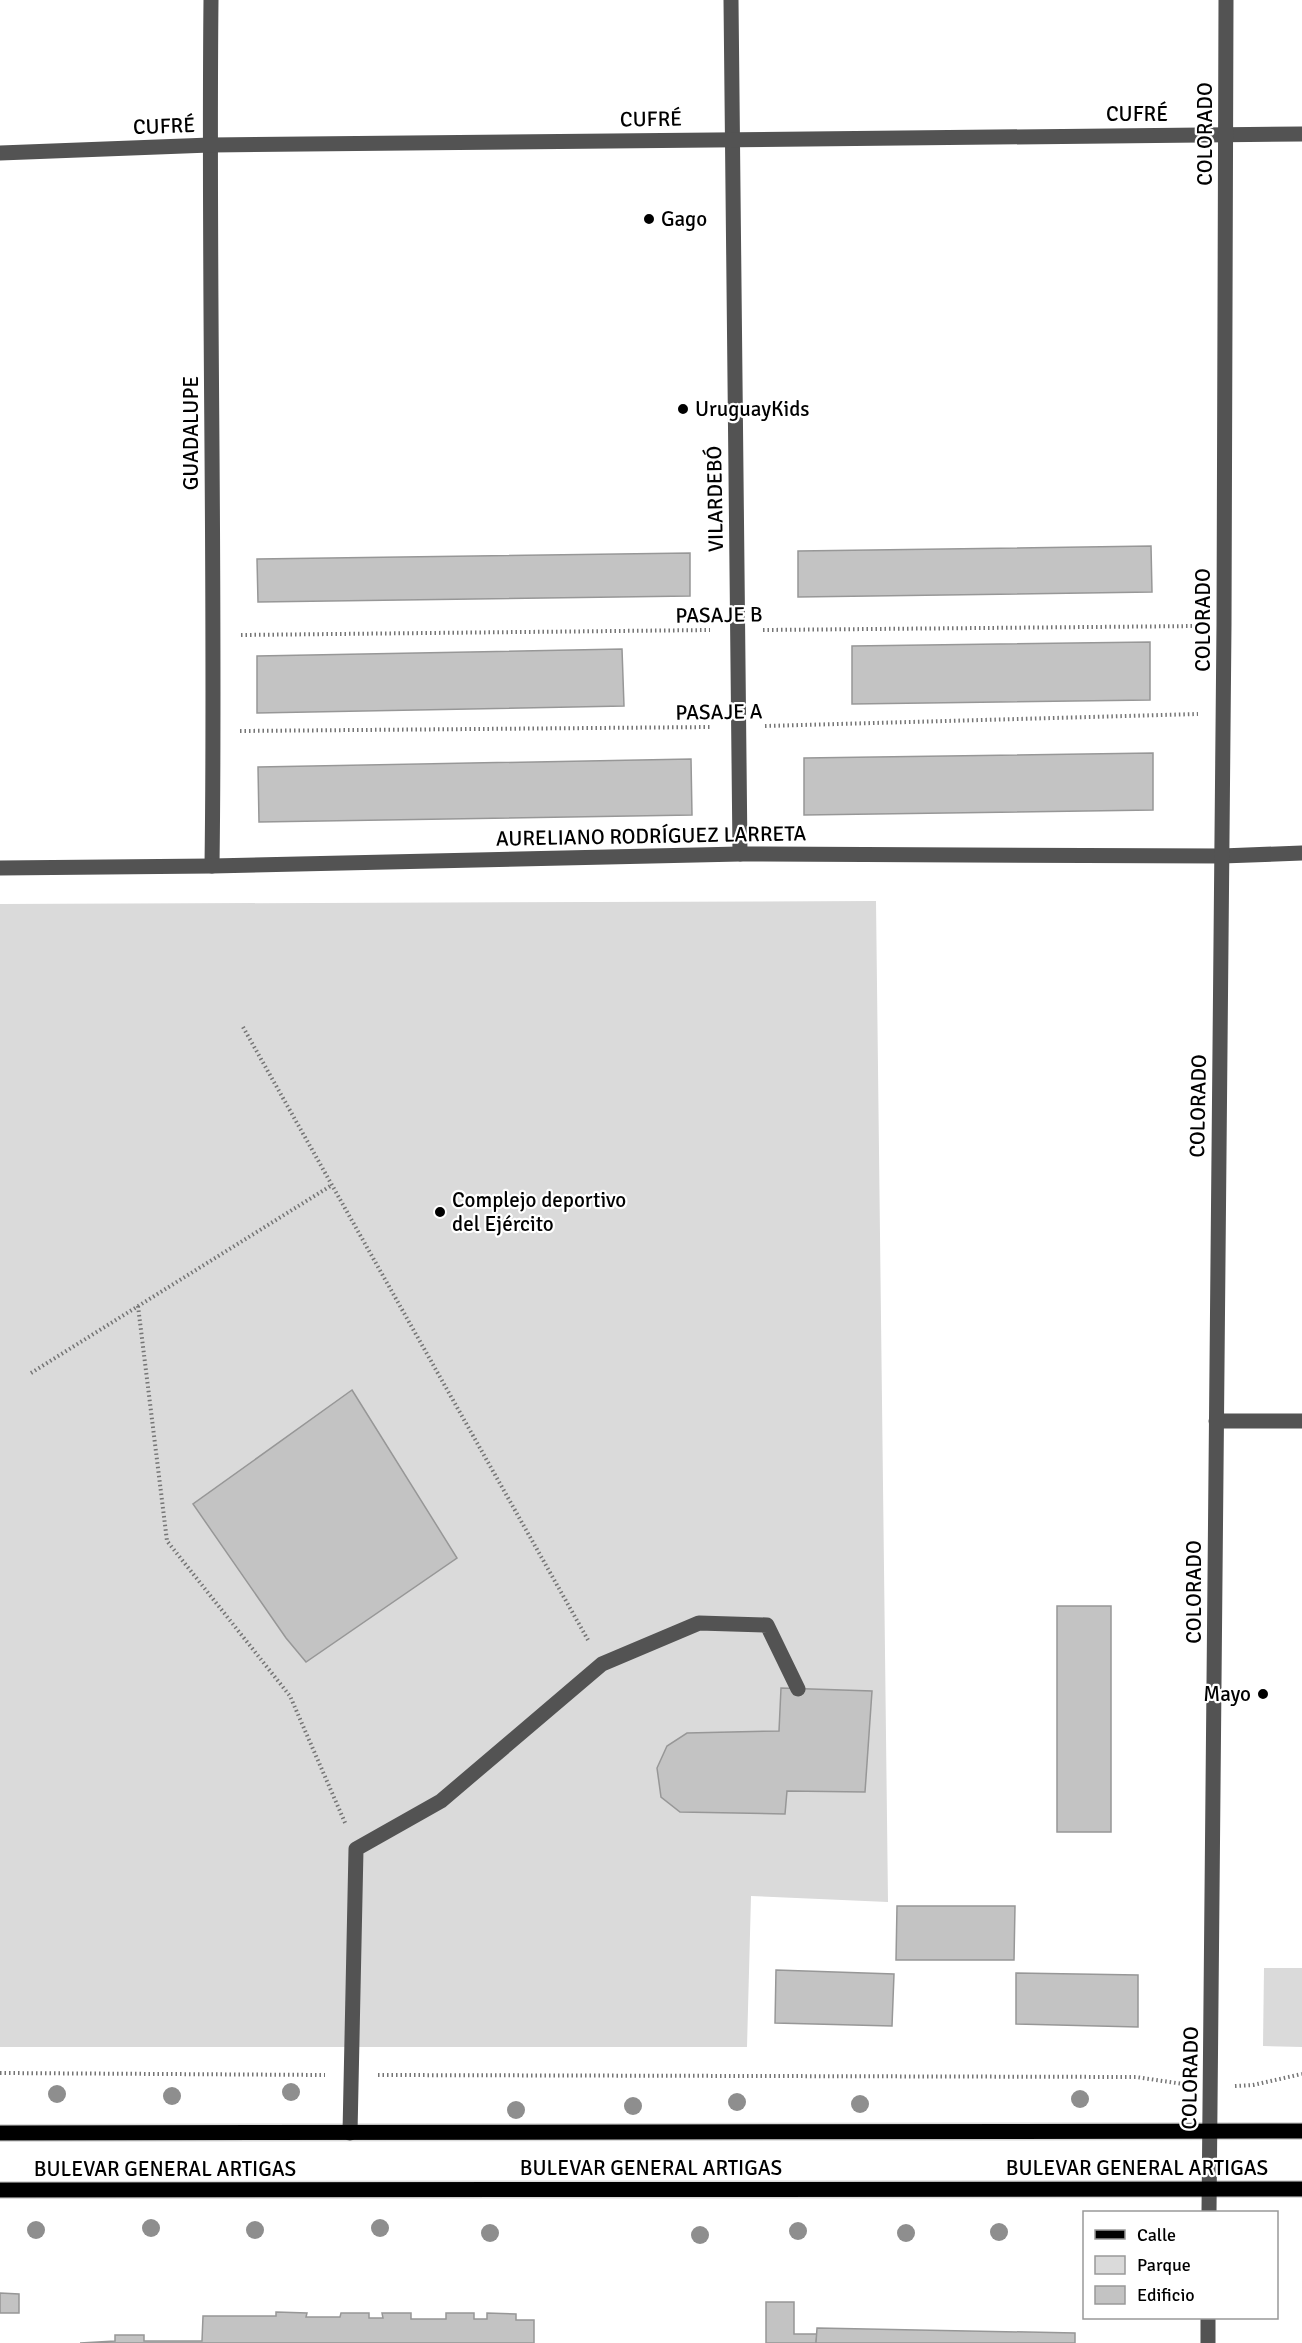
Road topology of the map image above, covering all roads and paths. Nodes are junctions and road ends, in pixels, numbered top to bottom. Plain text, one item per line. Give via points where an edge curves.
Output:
1 (212, 0) edge
2 (731, 0) edge
3 (1226, 0) edge
4 (1302, 134) edge
5 (1226, 135) junction
6 (732, 139) junction
7 (210, 145) junction
8 (0, 153) edge
9 (1224, 625) junction
10 (737, 630) junction
11 (214, 635) junction
12 (1223, 713) junction
13 (739, 727) junction
14 (214, 731) junction
15 (740, 854) junction
16 (1302, 854) edge
17 (1222, 856) junction
18 (213, 866) junction
19 (0, 868) edge
20 (243, 1027) dead end
21 (332, 1185) junction
22 (138, 1306) junction
23 (31, 1372) dead end
24 (1302, 1420) edge
25 (1216, 1421) junction
26 (602, 1664) junction
27 (798, 1689) dead end
28 (356, 1849) junction
29 (0, 2073) edge
30 (1302, 2074) edge
31 (352, 2075) junction
32 (1211, 2088) junction
33 (1210, 2131) junction
34 (1302, 2131) edge
35 (0, 2133) edge
36 (350, 2133) junction
37 (1209, 2188) junction
38 (1302, 2189) edge
39 (0, 2190) edge
40 (1209, 2211) edge
41 (1208, 2319) edge
42 (1208, 2343) edge

1 - 7 street, GUADALUPE
2 - 6 street, VILARDEBÓ
3 - 5 street, COLORADO
4 - 5 street, CUFRÉ
5 - 6 street, CUFRÉ
5 - 9 street, COLORADO
6 - 7 street, CUFRÉ
6 - 10 street, VILARDEBÓ
7 - 8 street, CUFRÉ
7 - 11 street, GUADALUPE
9 - 10 path, PASAJE B
9 - 12 street, COLORADO
10 - 11 path, PASAJE B
10 - 13 street, VILARDEBÓ
11 - 14 street, GUADALUPE
12 - 13 path, PASAJE A
12 - 17 street, COLORADO
13 - 14 path, PASAJE A
13 - 15 street, VILARDEBÓ
14 - 18 street, GUADALUPE
15 - 17 street, AURELIANO RODRÍGUEZ LARRETA
15 - 18 street, AURELIANO RODRÍGUEZ LARRETA
16 - 17 street, AURELIANO RODRÍGUEZ LARRETA
17 - 25 street, COLORADO
18 - 19 street, AURELIANO RODRÍGUEZ LARRETA
20 - 21 path
21 - 22 path
21 - 26 path
22 - 23 path
22 - 28 path via 167,1541 290,1696
24 - 25 street
25 - 32 street, COLORADO
26 - 27 street via 699,1623 767,1624
26 - 28 street via 441,1801
28 - 31 street
29 - 31 path
30 - 32 path via 1253,2085
31 - 32 path via 1136,2077
31 - 36 street
32 - 33 street, COLORADO
33 - 34 main road, BULEVAR GENERAL ARTIGAS
33 - 36 main road, BULEVAR GENERAL ARTIGAS
33 - 37 street, COLORADO
35 - 36 main road, BULEVAR GENERAL ARTIGAS
37 - 38 main road, BULEVAR GENERAL ARTIGAS
37 - 39 main road, BULEVAR GENERAL ARTIGAS
37 - 40 street, COLORADO
41 - 42 street

